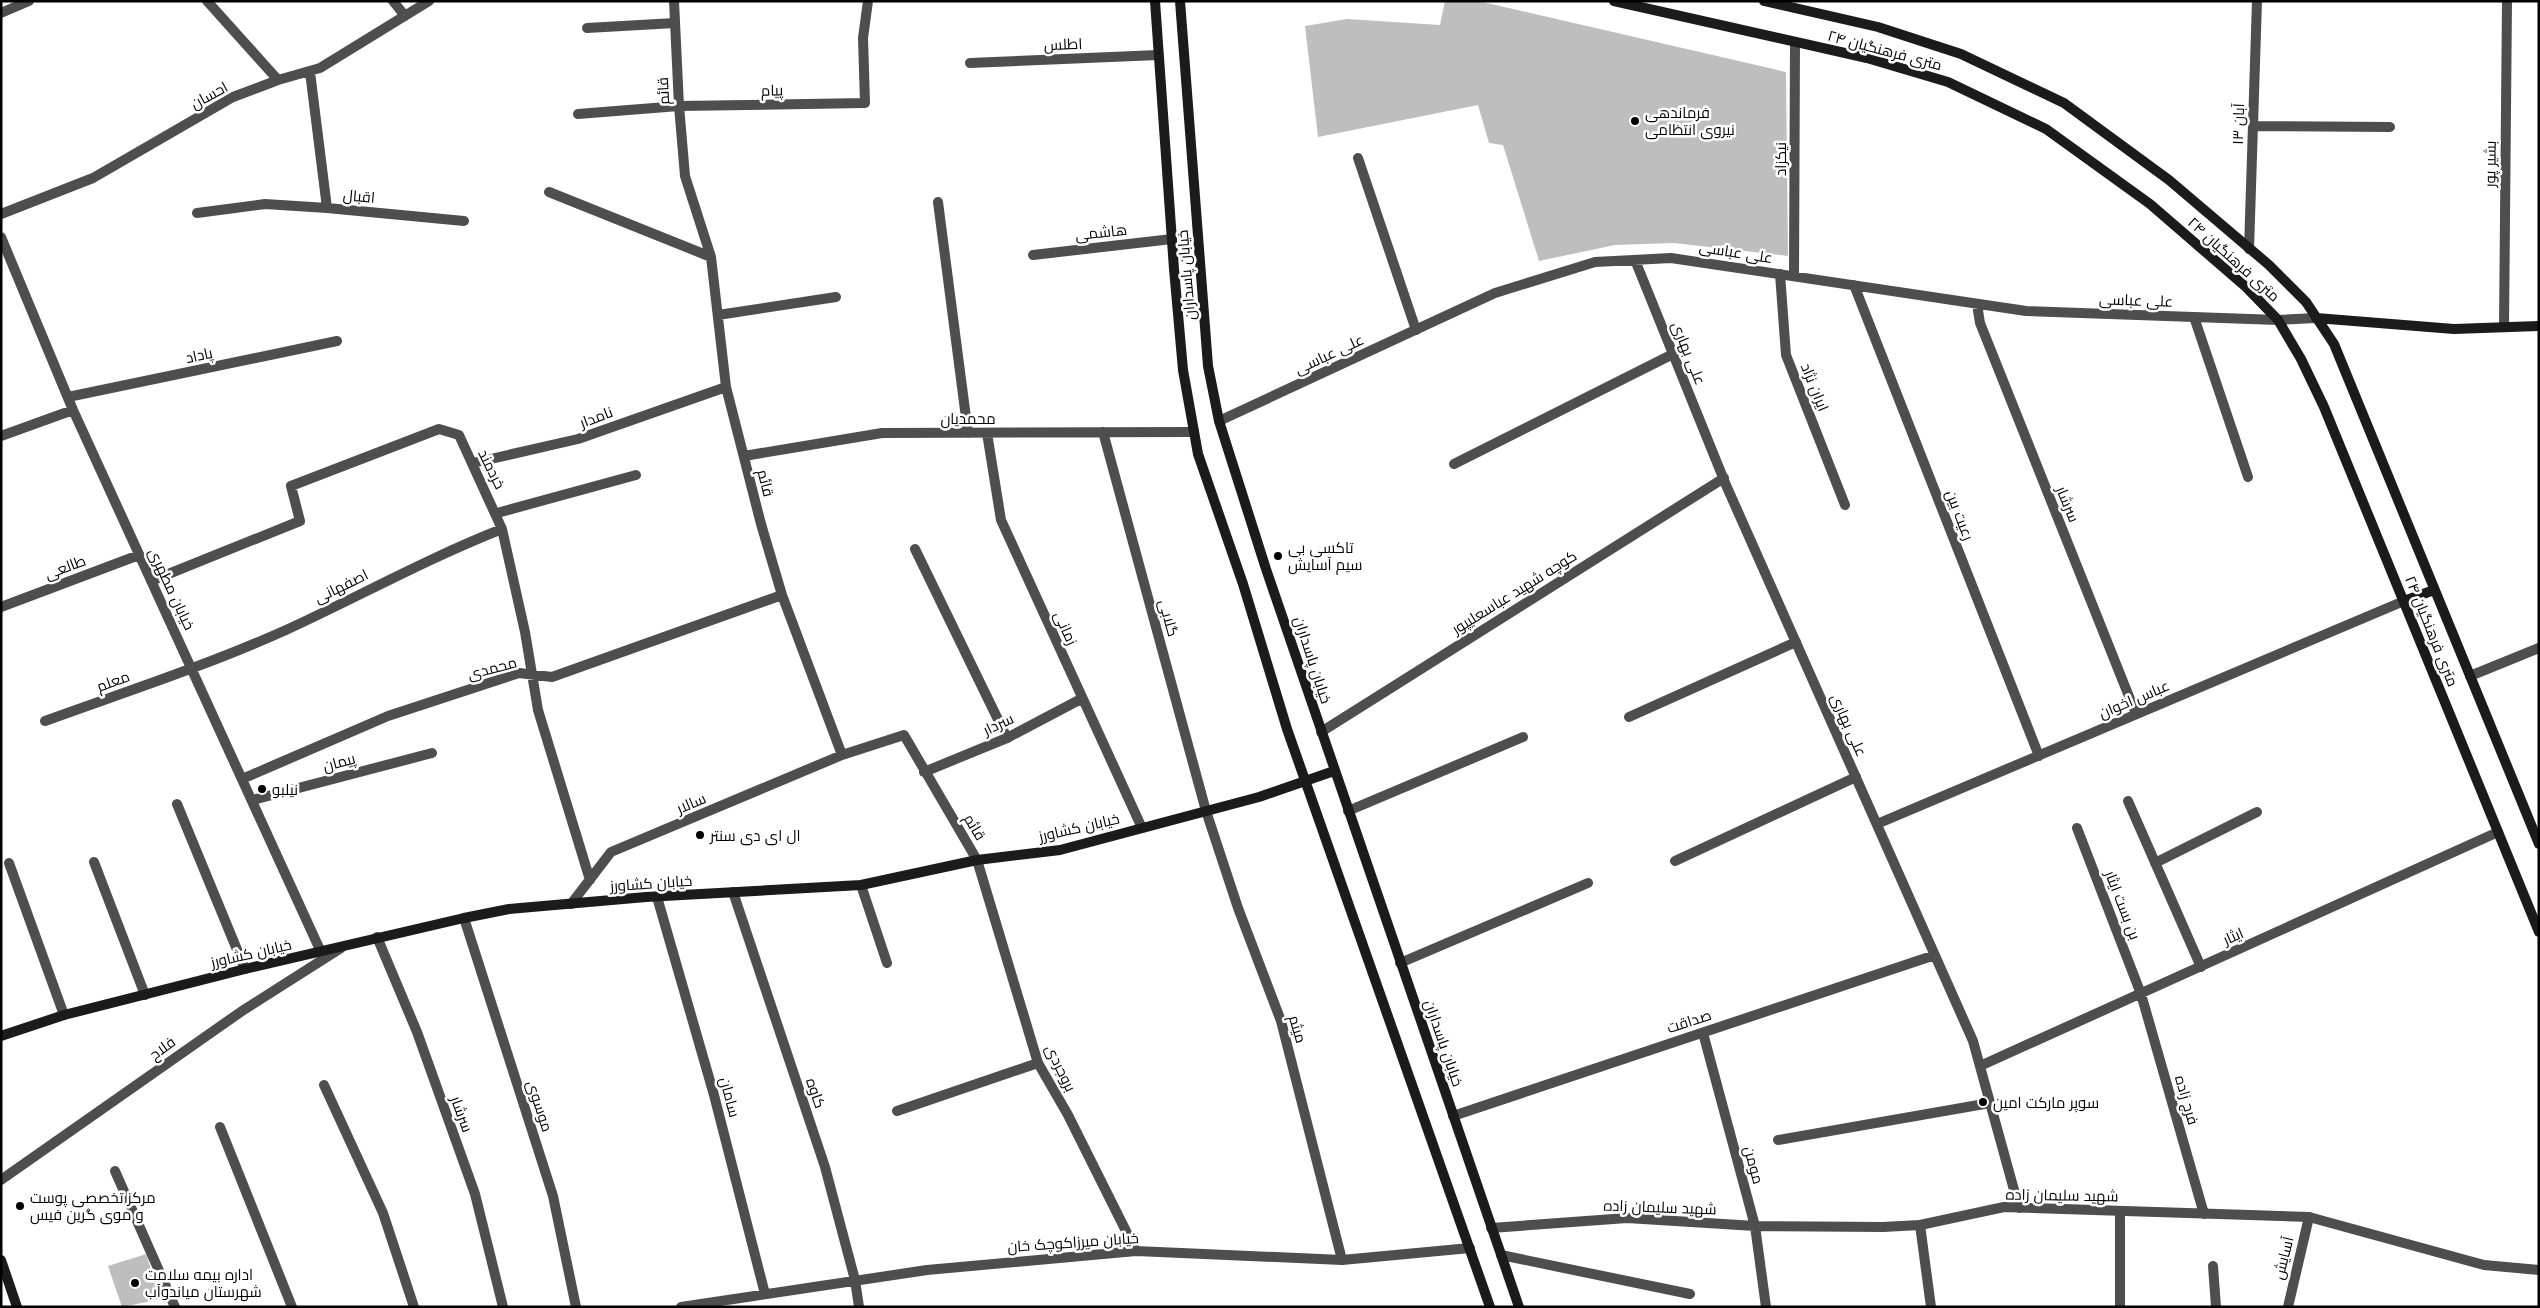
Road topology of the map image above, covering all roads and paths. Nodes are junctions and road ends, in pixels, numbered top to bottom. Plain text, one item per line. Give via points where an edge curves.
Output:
1 (29, 1) edge
2 (207, 1) edge
3 (393, 1) edge
4 (429, 1) edge
5 (674, 1) edge
6 (868, 1) edge
7 (1155, 1) edge
8 (1180, 1) edge
9 (1614, 1) edge
10 (1764, 1) edge
11 (2257, 1) edge
12 (2507, 1) edge
13 (1787, 4) edge
14 (1, 13) edge
15 (406, 16) junction
16 (675, 23) junction
17 (587, 28) dead end
18 (1795, 42) junction
19 (1158, 55) junction
20 (970, 63) dead end
21 (310, 72) junction
22 (278, 80) junction
23 (679, 106) junction
24 (578, 114) dead end
25 (2253, 126) junction
26 (2390, 127) dead end
27 (1358, 158) dead end
28 (549, 192) dead end
29 (938, 202) dead end
30 (328, 208) junction
31 (197, 212) dead end
32 (1, 214) edge
33 (464, 221) dead end
34 (1, 237) edge
35 (1172, 239) junction
36 (2249, 249) junction
37 (1033, 254) dead end
38 (711, 257) junction
39 (1635, 260) junction
40 (1780, 274) junction
41 (1794, 276) junction
42 (1854, 286) junction
43 (836, 298) dead end
44 (1977, 304) junction
45 (718, 315) junction
46 (2194, 317) junction
47 (2316, 318) junction
48 (2278, 320) junction
49 (2539, 326) edge
50 (2504, 327) junction
51 (1416, 330) junction
52 (337, 341) dead end
53 (1673, 354) junction
54 (726, 387) junction
55 (68, 397) junction
56 (73, 410) junction
57 (1219, 421) junction
58 (1103, 432) junction
59 (1194, 432) junction
60 (968, 433) junction
61 (987, 433) junction
62 (1, 436) edge
63 (744, 456) junction
64 (473, 463) junction
65 (1454, 464) dead end
66 (636, 475) dead end
67 (2248, 477) dead end
68 (1724, 478) junction
69 (1845, 505) dead end
70 (497, 513) junction
71 (502, 529) junction
72 (915, 549) dead end
73 (139, 555) junction
74 (151, 581) junction
75 (2434, 590) junction
76 (782, 595) junction
77 (2404, 601) junction
78 (1, 607) edge
79 (1796, 642) junction
80 (2539, 648) edge
81 (191, 668) junction
82 (532, 675) junction
83 (2470, 676) junction
84 (1081, 698) junction
85 (2136, 714) junction
86 (1629, 717) dead end
87 (45, 721) dead end
88 (1321, 732) junction
89 (1523, 737) dead end
90 (1007, 738) junction
91 (432, 753) dead end
92 (842, 756) junction
93 (2038, 756) junction
94 (1334, 771) junction
95 (924, 772) junction
96 (1856, 777) junction
97 (242, 779) junction
98 (1306, 781) junction
99 (252, 800) junction
100 (2128, 801) dead end
101 (177, 804) dead end
102 (1206, 811) junction
103 (1348, 811) junction
104 (2258, 812) dead end
105 (1877, 824) junction
106 (1142, 828) junction
107 (2077, 828) dead end
108 (2498, 832) junction
109 (2539, 844) edge
110 (977, 860) junction
111 (1675, 861) dead end
112 (94, 862) dead end
113 (9, 863) dead end
114 (2156, 863) junction
115 (590, 880) junction
116 (1588, 883) dead end
117 (861, 885) junction
118 (732, 892) junction
119 (657, 897) junction
120 (571, 904) junction
121 (464, 918) junction
122 (2539, 932) edge
123 (377, 937) junction
124 (343, 946) junction
125 (321, 952) junction
126 (1935, 955) junction
127 (887, 963) dead end
128 (1400, 963) junction
129 (2201, 967) junction
130 (246, 969) junction
131 (2141, 994) junction
132 (145, 995) junction
133 (64, 1015) junction
134 (1703, 1033) junction
135 (1, 1036) edge
136 (1038, 1063) junction
137 (1980, 1066) junction
138 (324, 1085) dead end
139 (1990, 1103) junction
140 (897, 1111) dead end
141 (1453, 1116) junction
142 (220, 1127) dead end
143 (1778, 1140) dead end
144 (115, 1171) dead end
145 (1, 1180) edge
146 (2019, 1208) junction
147 (2120, 1211) junction
148 (2204, 1214) junction
149 (2309, 1217) junction
150 (1920, 1224) junction
151 (1755, 1226) junction
152 (1491, 1228) junction
153 (1470, 1248) junction
154 (1136, 1251) junction
155 (1500, 1255) junction
156 (1, 1260) edge
157 (1342, 1260) junction
158 (2213, 1266) dead end
159 (2539, 1270) edge
160 (855, 1280) junction
161 (765, 1294) junction
162 (1690, 1294) dead end
163 (17, 1307) edge
164 (176, 1307) edge
165 (292, 1307) edge
166 (414, 1307) edge
167 (503, 1307) edge
168 (576, 1307) edge
169 (681, 1307) edge
170 (859, 1307) edge
171 (1490, 1307) edge
172 (1519, 1307) edge
173 (1766, 1307) edge
174 (1931, 1307) edge
175 (2120, 1307) edge
176 (2216, 1307) edge
177 (2288, 1307) edge

1 - 14 street
2 - 22 street
3 - 15 street
4 - 15 street, احسان
5 - 16 street, قائم
6 - 23 street, پیام via 862,38 865,103
7 - 19 main road, خیابان پاسداران
8 - 57 main road, خیابان پاسداران via 1208,366
9 - 18 main road, ۲۴ متری فرهنگیان
10 - 13 main road, ۲۴ متری فرهنگیان
11 - 25 street, ۱۳ آبان
12 - 50 street, بشیر پور
13 - 36 main road, ۲۴ متری فرهنگیان via 1878,27 1961,54 2064,103 2169,180
15 - 21 street, احسان
16 - 17 street
16 - 23 street, قائم
18 - 41 street, نیکزاد
18 - 48 main road, ۲۴ متری فرهنگیان via 1867,58 1948,82 2046,129 2150,204
19 - 20 street, اطلس
19 - 35 main road, خیابان پاسداران
21 - 22 street, احسان
21 - 30 street, اقبال
22 - 32 street, احسان via 233,97 93,178
23 - 24 street, پیام
23 - 38 street, قائم via 685,176
25 - 26 street
25 - 36 street, ۱۳ آبان
27 - 51 street
28 - 38 street
29 - 60 street
30 - 31 street via 265,204
30 - 33 street, اقبال
34 - 55 street, خیابان مطهری
35 - 37 street, هاشمی
35 - 59 main road, خیابان پاسداران via 1183,370
36 - 47 main road, ۲۴ متری فرهنگیان via 2306,302
38 - 45 street, قائم
39 - 40 street, علی عباسی via 1671,258
39 - 51 street, علی عباسی via 1595,262 1504,290
39 - 53 street, علی بهاری
40 - 41 street, علی عباسی
40 - 69 street, ایران نژاد via 1786,356
41 - 42 street, علی عباسی
42 - 44 street, علی عباسی
42 - 93 street, رعیت بین
43 - 45 street
44 - 46 street, علی عباسی via 2026,311
44 - 85 street, سرشار via 1980,323
45 - 54 street, قائم
46 - 48 street, علی عباسی
46 - 67 street
47 - 48 street, علی عباسی
47 - 50 main road via 2454,329
47 - 75 main road, ۲۴ متری فرهنگیان via 2334,344
48 - 77 main road, ۲۴ متری فرهنگیان via 2324,407
49 - 50 main road
51 - 57 street, علی عباسی
52 - 55 street, پاداد
53 - 65 street
53 - 68 street, علی بهاری
54 - 63 street, قائم
54 - 64 street, نامدار via 578,439
55 - 56 street, خیابان مطهری
56 - 62 street
56 - 73 street, خیابان مطهری
57 - 88 main road, خیابان پاسداران
58 - 59 street, محمدیان
58 - 61 street, محمدیان
58 - 102 street, گلابی
59 - 98 main road, خیابان پاسداران via 1198,454
60 - 61 street, محمدیان
60 - 63 street, محمدیان via 882,433
61 - 84 street, زمانی via 1001,520
63 - 76 street, قائم
64 - 70 street, خردمند
64 - 74 street, خردمند via 459,435 439,429 291,486 300,521
66 - 70 street
68 - 79 street, علی بهاری
68 - 88 street, کوچه شهید عباسعلیپور
70 - 71 street, خردمند
71 - 81 street, اصفهانی via 450,550 285,630
71 - 82 street, خردمند
72 - 90 street
73 - 74 street, خیابان مطهری
73 - 78 street, طالعی
74 - 81 street, خیابان مطهری
75 - 77 main road
75 - 83 main road, ۲۴ متری فرهنگیان
76 - 82 street, محمدی via 552,677
76 - 92 street, قائم
77 - 85 street, عباس اخوان
77 - 108 main road, ۲۴ متری فرهنگیان
79 - 86 street
79 - 96 street, علی بهاری
80 - 83 street
81 - 87 street, معلم
81 - 97 street, خیابان مطهری
82 - 97 street, محمدی via 520,673 388,716
82 - 115 street, خردمند via 538,710
83 - 109 main road, ۲۴ متری فرهنگیان
84 - 90 street, سردار
84 - 106 street, زمانی
85 - 93 street, عباس اخوان
88 - 94 main road, خیابان پاسداران
89 - 103 street
90 - 95 street, سردار
91 - 99 street, پیمان
92 - 95 street, قائم via 904,735
92 - 115 street, سالار via 611,852
93 - 105 street, عباس اخوان
94 - 98 main road, خیابان کشاورز
94 - 103 main road, خیابان پاسداران
95 - 110 street, قائم
96 - 105 street, علی بهاری
96 - 111 street
97 - 99 street, خیابان مطهری
98 - 102 main road, خیابان کشاورز
98 - 153 main road, خیابان پاسداران
99 - 125 street, خیابان مطهری
100 - 114 street
101 - 130 street
102 - 106 main road, خیابان کشاورز
102 - 157 street, میثم via 1281,1021
103 - 128 main road, خیابان پاسداران
104 - 114 street
105 - 126 street, علی بهاری
106 - 110 main road, خیابان کشاورز via 1060,850
107 - 131 street, بن بست ایثار
108 - 122 main road, ۲۴ متری فرهنگیان
108 - 129 street, ایثار
110 - 117 main road, خیابان کشاورز
110 - 136 street, بروجردی
112 - 132 street
113 - 133 street
114 - 129 street
115 - 120 street, سالار
116 - 128 street
117 - 118 main road, خیابان کشاورز
117 - 127 street
118 - 119 main road, خیابان کشاورز
118 - 160 street, کاوه via 825,1167
119 - 120 main road, خیابان کشاورز
119 - 161 street, سامان via 714,1094
120 - 121 main road, خیابان کشاورز
121 - 123 main road, خیابان کشاورز
121 - 168 street, موسوی via 553,1196
123 - 124 main road, خیابان کشاورز
123 - 167 street, سرشار via 416,1032 475,1194
124 - 125 main road, خیابان کشاورز
124 - 145 street, فلاح via 226,1022
125 - 130 main road, خیابان کشاورز
126 - 134 street, صداقت
126 - 137 street, علی بهاری via 1973,1041
128 - 141 main road, خیابان پاسداران
129 - 131 street, ایثار
130 - 132 main road, خیابان کشاورز
131 - 137 street, ایثار
131 - 148 street, فرج زاده
132 - 133 main road, خیابان کشاورز
133 - 135 main road, خیابان کشاورز
134 - 141 street, صداقت
134 - 151 street, مومن
136 - 140 street
136 - 154 street, بروجردی via 1068,1115
137 - 139 street, علی بهاری
138 - 166 street via 384,1213
139 - 143 street
139 - 146 street, علی بهاری
141 - 152 main road, خیابان پاسداران
142 - 165 street
144 - 164 street
146 - 147 street, شهید سلیمان زاده
146 - 150 street, شهید سلیمان زاده via 2004,1207
147 - 148 street, شهید سلیمان زاده
147 - 175 street
148 - 149 street, شهید سلیمان زاده
149 - 159 street, شهید سلیمان زاده via 2484,1265
149 - 177 street, آسایش
150 - 151 street, شهید سلیمان زاده via 1883,1227
150 - 174 street
151 - 152 street, شهید سلیمان زاده via 1627,1218
151 - 173 street, مومن
152 - 155 main road, خیابان پاسداران
153 - 157 street, خیابان میرزاکوچک خان
153 - 171 main road, خیابان پاسداران
154 - 157 street, خیابان میرزاکوچک خان
154 - 160 street, خیابان میرزاکوچک خان
155 - 162 street
155 - 172 main road, خیابان پاسداران
156 - 163 main road
158 - 176 street
160 - 161 street, خیابان میرزاکوچک خان
160 - 170 street, کاوه
161 - 169 street, خیابان میرزاکوچک خان

